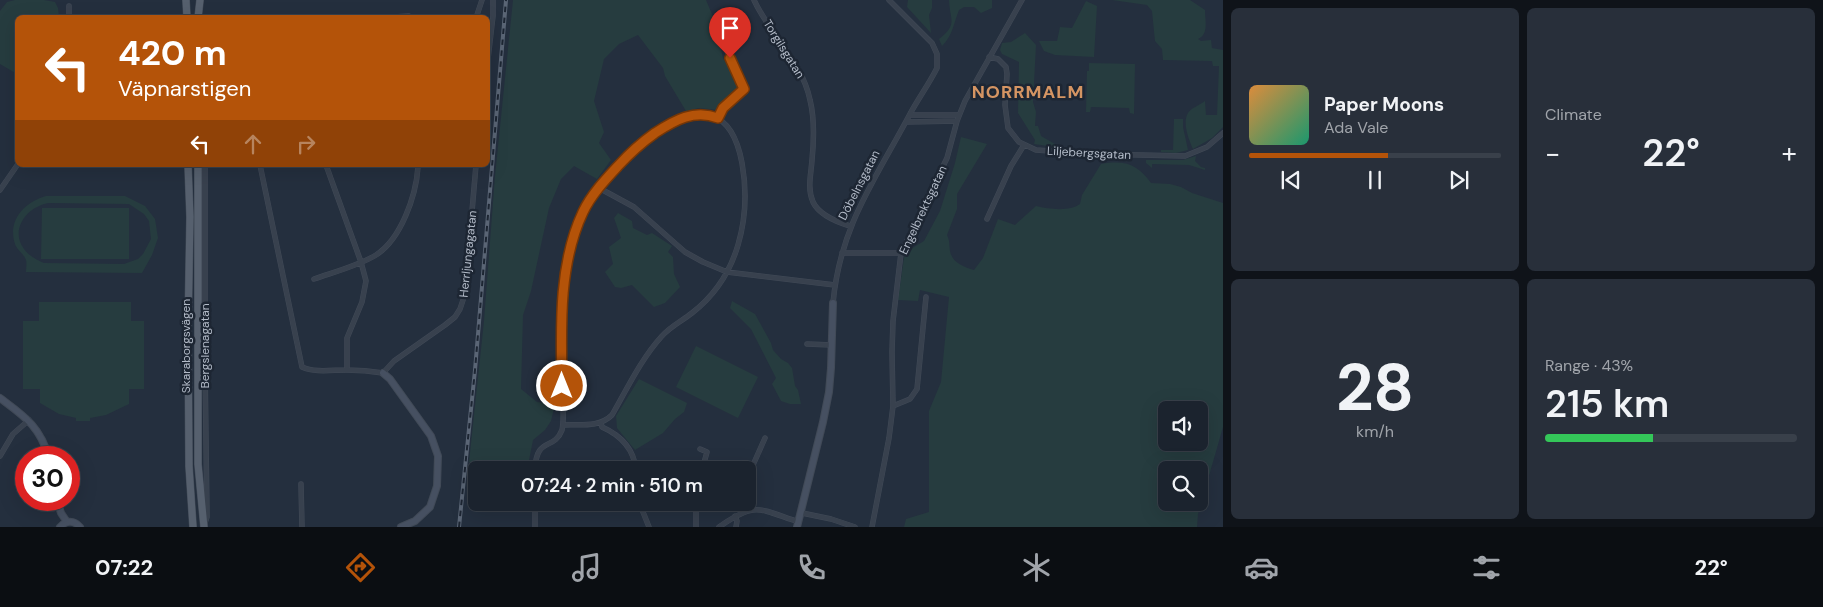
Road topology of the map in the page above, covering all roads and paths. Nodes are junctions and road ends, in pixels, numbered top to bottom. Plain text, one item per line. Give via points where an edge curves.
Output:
1 (186, 0) edge
2 (200, 0) edge
3 (482, 0) edge
4 (493, 0) edge
5 (754, 0) edge
6 (889, 0) edge
7 (898, 0) edge
8 (1022, 0) edge
9 (893, 4) junction
10 (69, 6) dead end
11 (722, 12) dead end
12 (69, 15) edge
13 (187, 15) edge
14 (198, 15) edge
15 (477, 15) edge
16 (490, 42) edge
17 (989, 57) junction
18 (910, 115) junction
19 (959, 115) junction
20 (718, 118) junction
21 (957, 121) junction
22 (907, 122) junction
23 (1223, 133) edge
24 (1024, 145) junction
25 (16, 167) edge
26 (188, 167) edge
27 (198, 167) edge
28 (205, 167) edge
29 (260, 167) edge
30 (327, 167) edge
31 (418, 167) dead end
32 (476, 167) edge
33 (599, 188) junction
34 (0, 190) edge
35 (986, 219) dead end
36 (850, 226) junction
37 (842, 253) junction
38 (901, 253) junction
39 (361, 262) junction
40 (727, 272) junction
41 (314, 279) dead end
42 (835, 285) junction
43 (926, 297) dead end
44 (833, 303) joint
45 (807, 344) dead end
46 (832, 344) junction
47 (346, 370) junction
48 (382, 373) junction
49 (0, 398) edge
50 (893, 406) junction
51 (29, 420) junction
52 (601, 423) junction
53 (563, 425) junction
54 (765, 438) dead end
55 (45, 446) edge
56 (700, 449) dead end
57 (0, 456) edge
58 (536, 461) edge
59 (634, 461) edge
60 (704, 461) edge
61 (755, 461) edge
62 (301, 484) dead end
63 (756, 510) edge
64 (60, 511) edge
65 (535, 511) edge
66 (643, 511) edge
67 (696, 511) edge
68 (746, 511) edge
69 (802, 513) junction
70 (735, 516) junction
71 (67, 522) junction
72 (798, 524) edge
73 (60, 527) edge
74 (80, 527) edge
75 (193, 527) edge
76 (204, 527) edge
77 (302, 527) edge
78 (401, 527) edge
79 (535, 527) edge
80 (649, 527) edge
81 (696, 527) edge
82 (719, 527) edge
83 (736, 527) edge
84 (855, 527) edge
85 (872, 527) edge

1 - 13 main road
2 - 14 main road
3 - 15 street
4 - 16 street
5 - 36 street, Torgilsgatan via 797,67 808,92 814,134 810,196 814,205 833,219
6 - 9 street, Döbelnsgatan
7 - 9 street
8 - 17 street, Engelbrektsgatan
9 - 18 street, Döbelnsgatan via 932,43 937,54 933,75
10 - 12 street
11 - 20 street via 723,42 744,89 723,108
17 - 19 street, Engelbrektsgatan
17 - 24 street via 998,59 1006,67 1006,120 1013,136
18 - 19 street
18 - 22 street, Döbelnsgatan
19 - 21 street, Engelbrektsgatan
20 - 33 street via 704,114 685,116 669,124 647,138
20 - 40 street via 735,139 745,176 744,221
21 - 22 street
21 - 38 street, Engelbrektsgatan via 948,158
22 - 36 street, Döbelnsgatan
23 - 24 street, Liljebergsgatan via 1207,147 1185,156 1043,151
24 - 35 street
25 - 34 street
26 - 75 main road, Skaraborgsvägen via 189,466
27 - 76 main road, Skaraborgsvägen via 198,464
28 - 76 street, Bergslenagatan via 208,516
29 - 47 street via 302,367
30 - 39 street
31 - 39 street via 412,199 390,244
32 - 48 street, Herrljungagatan via 466,281 460,309 455,317
33 - 40 street via 634,207 685,252
33 - 53 street via 583,211 568,256 562,322
36 - 37 street, Döbelnsgatan
37 - 38 street
37 - 42 street, Döbelnsgatan
38 - 50 street, Engelbrektsgatan via 893,321
39 - 41 street
39 - 47 street via 365,288 347,338
40 - 42 street
40 - 52 street via 694,312 672,326 653,346 612,415
42 - 44 street, Döbelnsgatan
43 - 50 street via 917,389 910,399
44 - 46 street, Döbelnsgatan
45 - 46 street
46 - 69 street, Döbelnsgatan via 825,415
47 - 48 street
48 - 78 street via 390,379 432,436 437,452 438,486 430,507 416,521
49 - 51 street
50 - 85 street, Engelbrektsgatan
51 - 55 street
51 - 57 street via 13,434
52 - 53 street
52 - 59 street via 626,444
53 - 58 street via 561,435 540,448
54 - 61 street
56 - 60 street via 707,452
62 - 77 street
63 - 72 street via 765,510
64 - 71 street
65 - 79 street
66 - 80 street
67 - 81 street
68 - 70 street
69 - 72 street, Döbelnsgatan
69 - 84 street
70 - 82 street
70 - 83 street
71 - 73 street
71 - 74 street via 74,522

